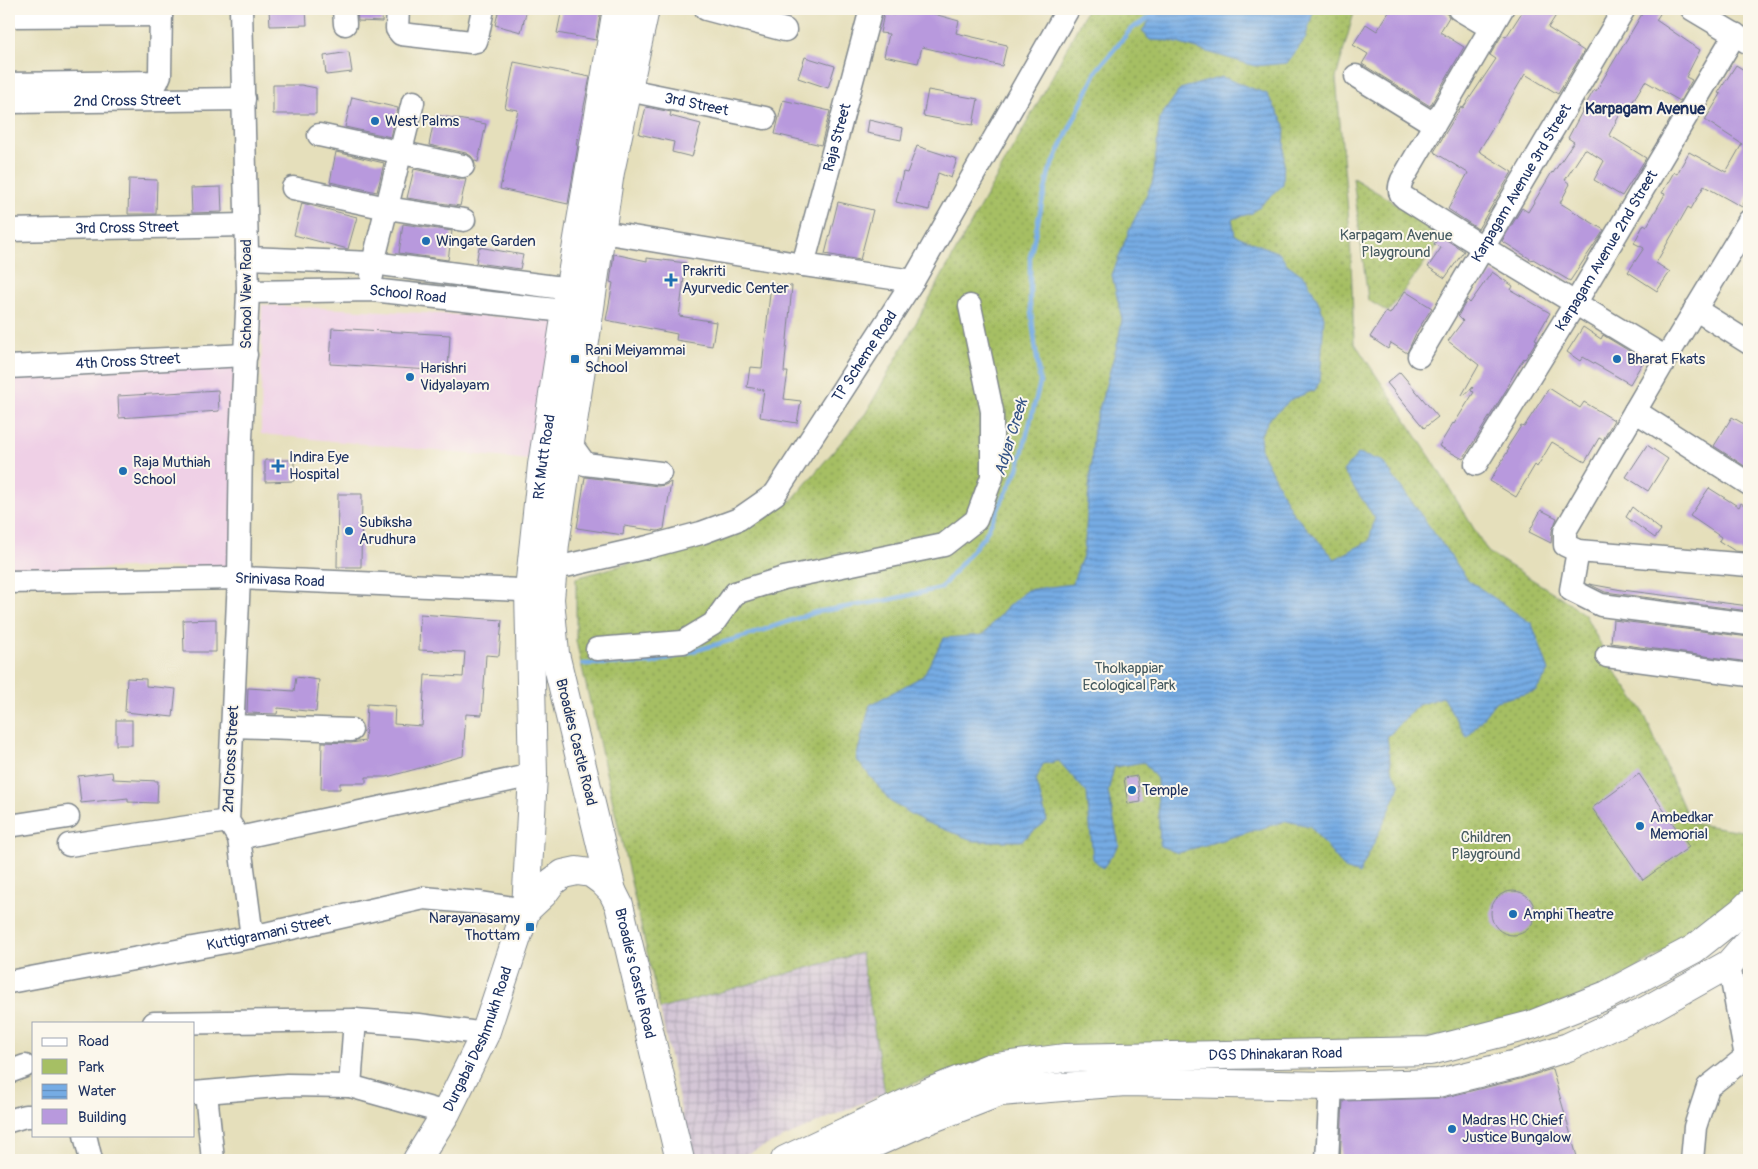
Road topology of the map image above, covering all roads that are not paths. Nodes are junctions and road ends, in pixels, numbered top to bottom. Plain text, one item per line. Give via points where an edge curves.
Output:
1 (241, 9) edge
2 (398, 9) edge
3 (483, 9) edge
4 (617, 9) edge
5 (645, 9) edge
6 (706, 9) edge
7 (871, 9) edge
8 (1068, 9) edge
9 (1459, 9) edge
10 (1502, 9) edge
11 (1624, 9) edge
12 (1692, 9) edge
13 (161, 12) edge
14 (9, 16) edge
15 (1491, 28) junction
16 (785, 30) dead end
17 (1742, 39) edge
18 (1356, 76) dead end
19 (9, 84) edge
20 (628, 90) junction
21 (244, 99) junction
22 (9, 102) edge
23 (413, 102) dead end
24 (765, 118) dead end
25 (1434, 124) junction
26 (319, 135) dead end
27 (400, 154) junction
28 (462, 166) dead end
29 (293, 188) dead end
30 (387, 208) junction
31 (464, 220) dead end
32 (1749, 221) edge
33 (245, 225) junction
34 (9, 230) edge
35 (602, 232) junction
36 (1484, 248) junction
37 (247, 258) junction
38 (373, 263) junction
39 (803, 265) junction
40 (913, 281) junction
41 (372, 290) junction
42 (248, 292) junction
43 (1576, 302) junction
44 (575, 304) junction
45 (970, 306) dead end
46 (1695, 310) junction
47 (1749, 343) edge
48 (246, 355) junction
49 (1419, 356) dead end
50 (1666, 358) junction
51 (9, 366) edge
52 (1635, 411) junction
53 (570, 443) junction
54 (1476, 464) dead end
55 (660, 473) dead end
56 (1749, 484) edge
57 (1578, 551) junction
58 (1749, 566) edge
59 (239, 578) junction
60 (9, 582) edge
61 (544, 584) junction
62 (1749, 624) edge
63 (596, 649) dead end
64 (1607, 656) dead end
65 (1749, 674) edge
66 (232, 726) junction
67 (351, 730) dead end
68 (532, 775) junction
69 (68, 817) dead end
70 (9, 826) edge
71 (233, 829) junction
72 (70, 845) dead end
73 (612, 891) junction
74 (1749, 904) edge
75 (526, 910) junction
76 (252, 936) junction
77 (1749, 941) edge
78 (1729, 964) junction
79 (9, 982) edge
80 (355, 1020) junction
81 (195, 1022) edge
82 (484, 1034) junction
83 (350, 1086) junction
84 (1331, 1086) junction
85 (200, 1093) edge
86 (446, 1113) junction
87 (32, 1116) edge
88 (9, 1121) edge
89 (85, 1136) edge
90 (90, 1160) edge
91 (213, 1160) edge
92 (416, 1160) edge
93 (680, 1160) edge
94 (785, 1160) edge
95 (836, 1160) edge
96 (1327, 1160) edge
97 (1692, 1160) edge

1 - 21 street, School View Road
2 - 3 street via 397,30 400,34 470,42 476,41
4 - 44 main road, RK Mutt Road
5 - 20 main road, RK Mutt Road
6 - 16 street
7 - 39 street, Raja Street
8 - 40 street, TP Scheme Road
9 - 15 street
10 - 15 street
11 - 36 street, Karpagam Avenue 3rd Street
12 - 17 street
13 - 14 street
13 - 19 street via 158,82
15 - 25 street
17 - 43 street, Karpagam Avenue 2nd Street
18 - 25 street
20 - 24 street, 3rd Street
20 - 35 main road, RK Mutt Road
21 - 22 street, 2nd Cross Street
21 - 33 street, School View Road
23 - 27 street
25 - 36 street via 1402,180 1400,192
26 - 27 street
27 - 28 street
27 - 30 street
29 - 30 street
30 - 31 street
30 - 38 street
32 - 46 street
33 - 34 street, 3rd Cross Street
33 - 37 street, School View Road
35 - 39 street
35 - 44 main road, RK Mutt Road
36 - 43 street
36 - 49 street, Karpagam Avenue 3rd Street
37 - 38 street
37 - 42 street, School View Road
38 - 41 street
38 - 44 street
39 - 40 street
40 - 61 street, TP Scheme Road via 775,494 738,519 701,533 609,557
41 - 42 street, School Road
41 - 44 street, School Road
42 - 48 street, School View Road
43 - 50 street
43 - 54 street, Karpagam Avenue 2nd Street
44 - 53 main road, RK Mutt Road
44 - 61 main road, RK Mutt Road via 542,465
45 - 63 street via 992,411 992,477 976,520 944,545 784,578 735,593 714,624 683,642
46 - 47 street
46 - 50 street
48 - 51 street, 4th Cross Street
48 - 59 street, School View Road
50 - 52 street
52 - 56 street
52 - 57 street via 1565,531 1565,545
53 - 55 street via 585,464
53 - 61 main road, RK Mutt Road
57 - 58 street
57 - 62 street via 1571,590 1601,605
59 - 60 street, Srinivasa Road
59 - 61 street, Srinivasa Road
59 - 66 street, 2nd Cross Street
61 - 68 main road, RK Mutt Road
61 - 73 main road, Broadies Castle Road via 555,654
64 - 65 street
66 - 67 street
66 - 71 street, 2nd Cross Street
68 - 71 street
68 - 75 main road, RK Mutt Road
69 - 70 street
71 - 72 street
71 - 76 street, 2nd Cross Street
73 - 75 main road, Broadie's Castle Road via 591,873 563,874
73 - 93 main road, Broadie's Castle Road via 619,906
74 - 94 main road, DGS Dhinakaran Road via 1694,949 1607,994 1531,1025 1430,1051 1065,1058 989,1068
75 - 76 street, Kuttigramani Street via 424,898
75 - 82 main road, Durgabai Deshmukh Road
76 - 79 street, Kuttigramani Street
77 - 78 main road, DGS Dhinakaran Road
78 - 84 main road, DGS Dhinakaran Road via 1647,1010 1568,1046 1516,1064 1438,1083
78 - 97 street via 1746,1056 1708,1087 1695,1127
80 - 81 street
80 - 82 street
80 - 83 street
82 - 86 main road, Durgabai Deshmukh Road
83 - 85 street via 287,1085
83 - 86 street
84 - 95 main road, DGS Dhinakaran Road via 1125,1082 1000,1092
84 - 96 street
85 - 91 street
86 - 92 main road, Durgabai Deshmukh Road
87 - 88 street
89 - 90 street

